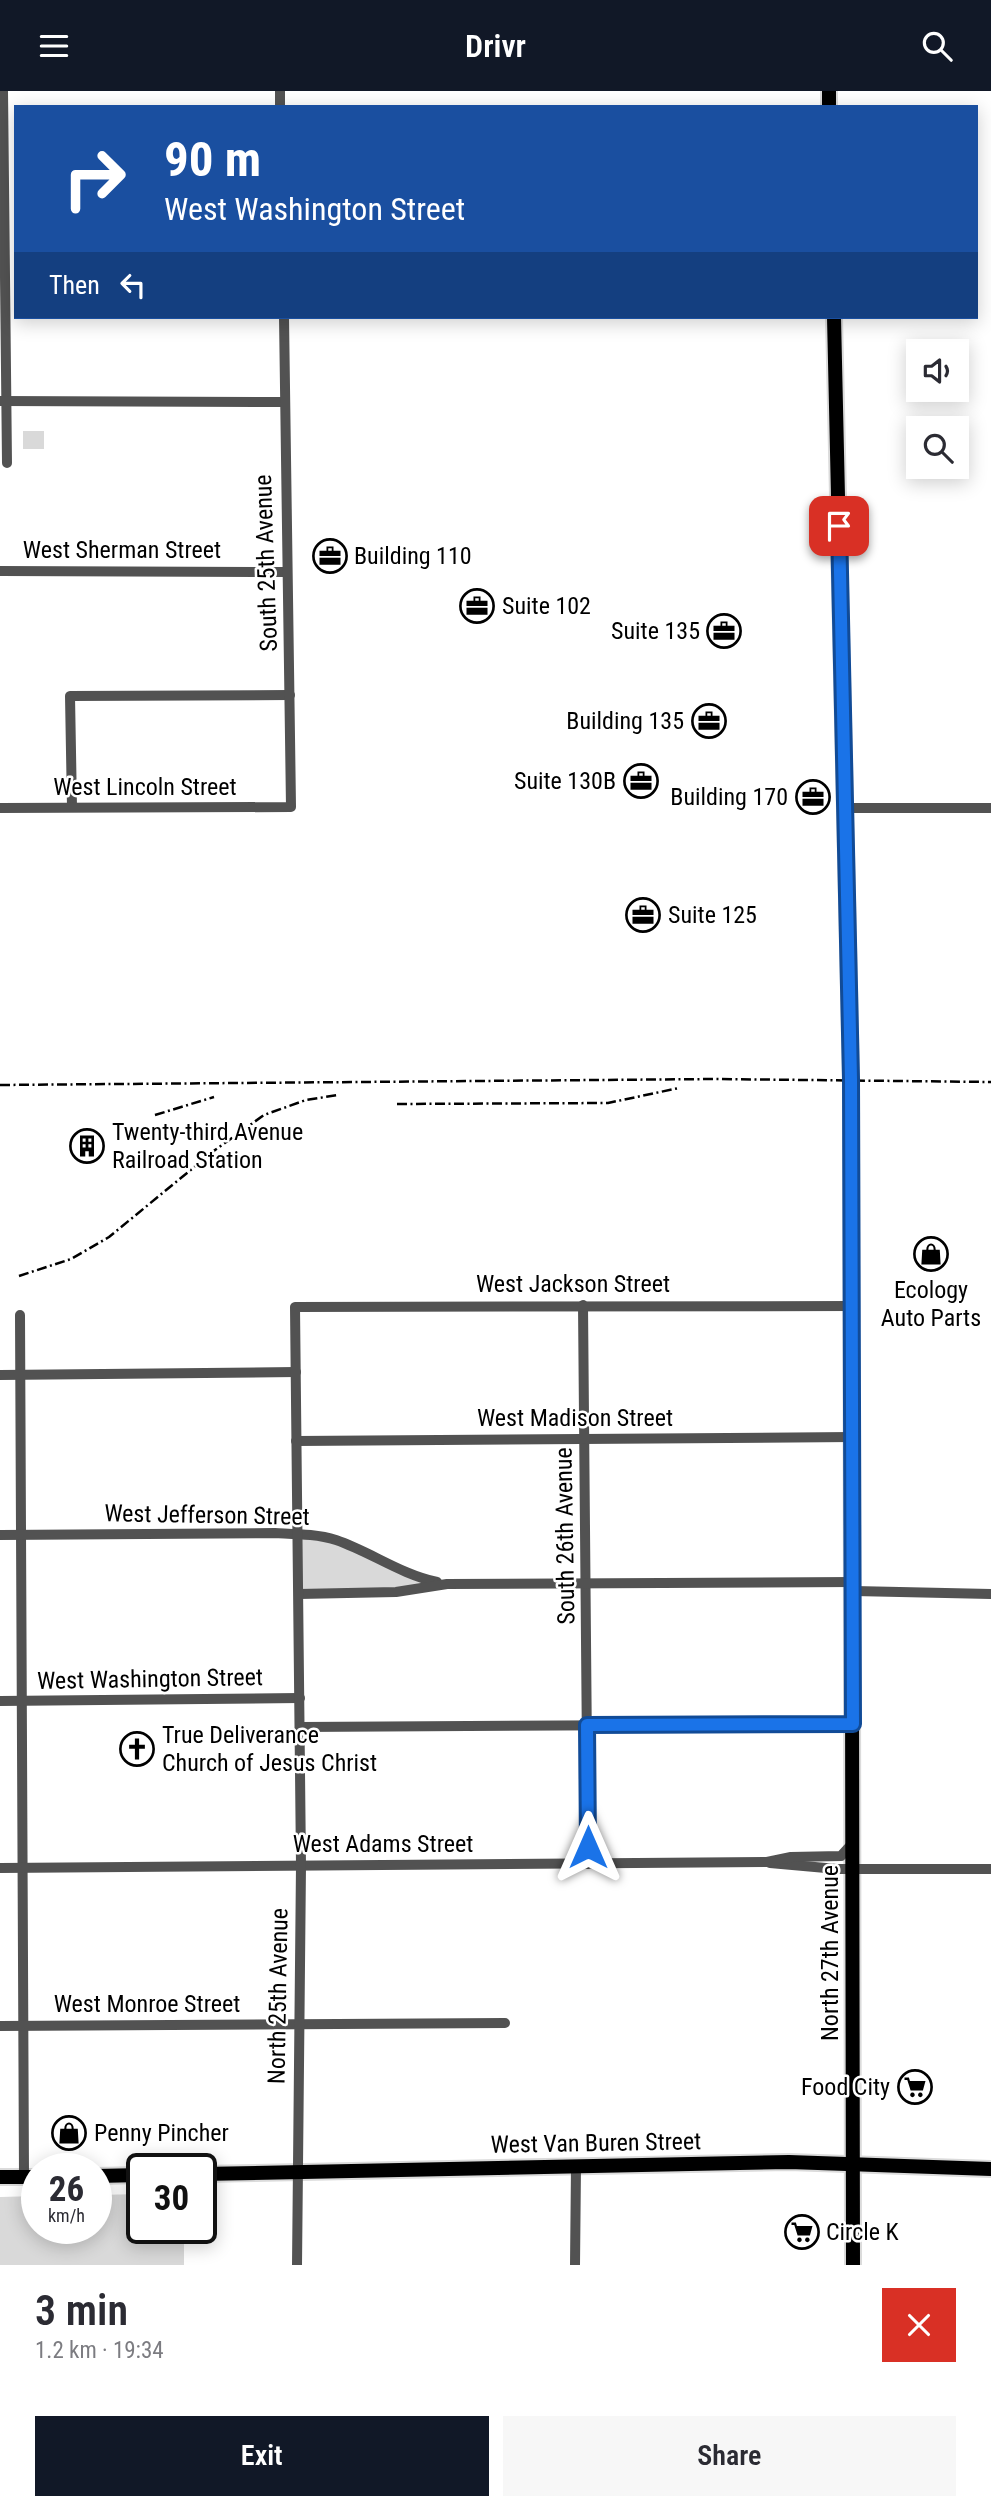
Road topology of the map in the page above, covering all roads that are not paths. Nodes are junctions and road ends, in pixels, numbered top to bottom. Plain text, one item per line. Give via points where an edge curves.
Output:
1 (3, 91) edge
2 (7, 129) edge
3 (7, 264) edge
4 (284, 319) edge
5 (834, 319) edge
6 (3, 401) edge
7 (284, 403) junction
8 (7, 463) dead end
9 (0, 571) edge
10 (287, 572) junction
11 (290, 695) junction
12 (72, 807) junction
13 (291, 807) joint
14 (0, 808) edge
15 (846, 808) junction
16 (991, 808) edge
17 (583, 1305) junction
18 (853, 1306) junction
19 (20, 1315) dead end
20 (296, 1372) junction
21 (0, 1375) edge
22 (21, 1375) junction
23 (853, 1437) junction
24 (585, 1439) junction
25 (296, 1441) junction
26 (298, 1534) junction
27 (0, 1535) edge
28 (22, 1535) junction
29 (586, 1583) junction
30 (447, 1584) junction
31 (854, 1587) junction
32 (299, 1594) junction
33 (991, 1594) edge
34 (300, 1698) junction
35 (0, 1701) edge
36 (23, 1701) junction
37 (853, 1724) junction
38 (587, 1725) junction
39 (300, 1727) junction
40 (852, 1843) junction
41 (767, 1862) junction
42 (588, 1864) junction
43 (301, 1865) junction
44 (0, 1868) edge
45 (23, 1868) junction
46 (853, 1868) junction
47 (991, 1869) edge
48 (505, 2023) dead end
49 (298, 2024) junction
50 (0, 2026) edge
51 (24, 2026) junction
52 (29, 2153) edge
53 (855, 2163) junction
54 (576, 2166) junction
55 (991, 2169) edge
56 (299, 2173) junction
57 (217, 2175) edge
58 (0, 2177) edge
59 (21, 2177) edge
60 (297, 2265) edge
61 (575, 2265) edge
62 (853, 2265) edge

1 - 2 street
2 - 3 street
3 - 6 street
4 - 7 street, South 25th Avenue
5 - 15 main road, North 27th Avenue
6 - 7 street
6 - 8 street
7 - 10 street, South 25th Avenue
9 - 10 street, West Sherman Street
10 - 11 street, South 25th Avenue
11 - 12 street via 70,696
11 - 13 street, South 25th Avenue
12 - 13 street, West Lincoln Street
12 - 14 street, West Lincoln Street
15 - 16 street
15 - 18 main road, North 27th Avenue
17 - 18 street, West Jackson Street
17 - 20 street, West Jackson Street via 295,1307
17 - 24 street, South 26th Avenue
18 - 23 main road, North 27th Avenue
19 - 22 street
20 - 22 street
20 - 25 street
21 - 22 street
22 - 28 street
23 - 24 street, West Madison Street
23 - 31 main road, North 27th Avenue
24 - 25 street, West Madison Street
24 - 29 street, South 26th Avenue
25 - 26 street
26 - 28 street, West Jefferson Street
26 - 30 street, West Jefferson Street via 333,1539 407,1574
26 - 32 street
27 - 28 street, West Jefferson Street
28 - 36 street
29 - 30 street, West Jefferson Street
29 - 31 street, West Jefferson Street
29 - 38 street, South 26th Avenue
30 - 32 street, West Jefferson Street via 396,1593
31 - 33 street, West Jefferson Street
31 - 37 main road, North 27th Avenue
32 - 34 street
34 - 36 street, West Washington Street
34 - 39 street
35 - 36 street, West Washington Street
36 - 45 street
37 - 38 street
37 - 40 main road, North 27th Avenue
38 - 39 street
38 - 42 street, South 26th Avenue
39 - 43 street, North 25th Avenue
40 - 41 street, West Adams Street via 841,1856
40 - 46 main road, North 27th Avenue
41 - 42 street, West Adams Street
41 - 46 street, West Adams Street
42 - 43 street, West Adams Street
43 - 45 street, West Adams Street
43 - 49 street, North 25th Avenue
44 - 45 street, West Adams Street
45 - 51 street
46 - 47 street, West Adams Street
46 - 53 main road, North 27th Avenue
48 - 49 street, West Monroe Street
49 - 51 street, West Monroe Street
49 - 56 street, North 25th Avenue
50 - 51 street, West Monroe Street
51 - 52 street
53 - 54 main road, West Van Buren Street
53 - 55 main road, West Van Buren Street
53 - 62 main road, North 27th Avenue
54 - 56 main road, West Van Buren Street
54 - 61 street
56 - 57 main road, West Van Buren Street
56 - 60 street, North 25th Avenue
58 - 59 main road

